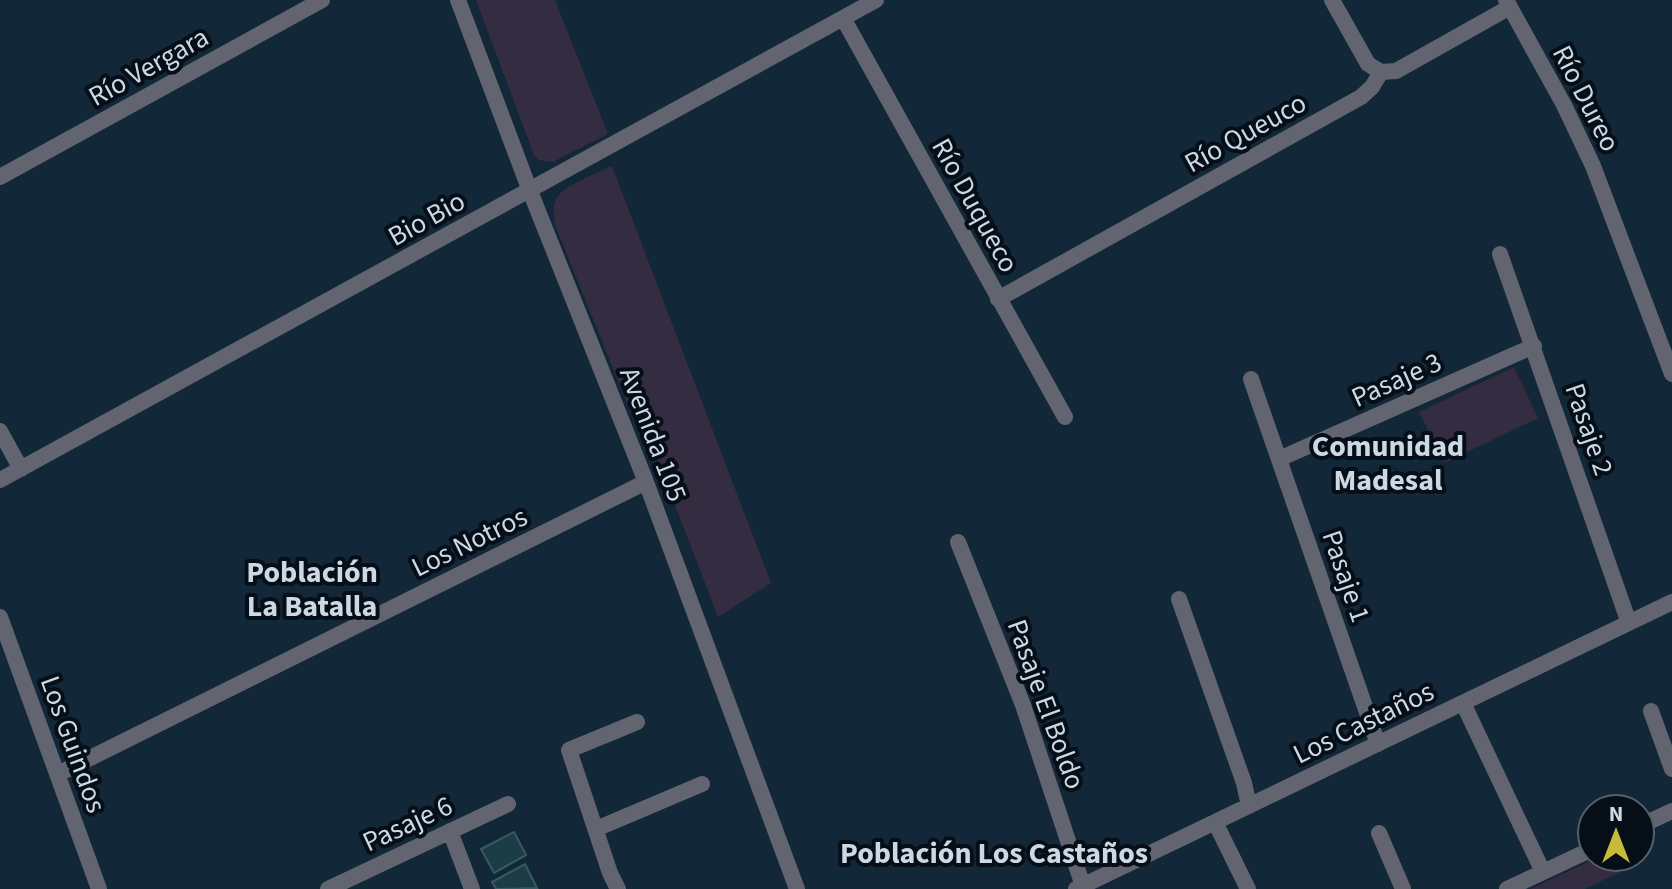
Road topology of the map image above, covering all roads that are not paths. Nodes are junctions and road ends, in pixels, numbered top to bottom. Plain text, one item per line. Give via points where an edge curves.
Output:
1 (322, 0) edge
2 (458, 0) edge
3 (876, 0) edge
4 (1332, 0) edge
5 (1508, 3) edge
6 (843, 18) junction
7 (1381, 72) junction
8 (0, 177) edge
9 (530, 191) junction
10 (1500, 254) dead end
11 (998, 299) junction
12 (1534, 346) junction
13 (1671, 366) edge
14 (1251, 379) dead end
15 (1065, 417) dead end
16 (0, 431) edge
17 (1279, 459) junction
18 (21, 469) junction
19 (0, 480) edge
20 (646, 482) junction
21 (958, 542) dead end
22 (1179, 599) dead end
23 (1672, 602) edge
24 (0, 617) edge
25 (1629, 623) junction
26 (1463, 703) junction
27 (1651, 711) dead end
28 (637, 722) dead end
29 (1378, 744) junction
30 (1672, 769) edge
31 (58, 774) junction
32 (702, 784) dead end
33 (508, 804) dead end
34 (1249, 806) junction
35 (1215, 822) junction
36 (596, 829) junction
37 (450, 831) junction
38 (1379, 833) dead end
39 (1576, 857) edge
40 (1543, 872) junction
41 (1080, 888) edge
42 (99, 889) edge
43 (328, 889) edge
44 (472, 889) edge
45 (618, 889) edge
46 (797, 889) edge
47 (1248, 889) edge
48 (1403, 889) edge
49 (1507, 889) edge

1 - 8 street, Río Vergara
2 - 9 street, Avenida 105
3 - 6 street, Bio Bio
4 - 7 street via 1368,64
5 - 7 street, Río Queuco via 1396,71
5 - 13 street, Río Dureo via 1597,177
6 - 9 street, Bio Bio
6 - 11 street, Río Duqueco
7 - 11 street, Río Queuco via 1361,97
9 - 18 street, Bio Bio
9 - 20 street, Avenida 105
10 - 12 street, Pasaje 2
11 - 15 street, Río Duqueco
12 - 17 street, Pasaje 3
12 - 25 street, Pasaje 2
14 - 17 street, Pasaje 1
16 - 18 street
17 - 29 street, Pasaje 1
18 - 19 street, Bio Bio
20 - 31 street, Los Notros
20 - 46 street, Avenida 105
21 - 41 street, Pasaje El Boldo via 1023,705
22 - 34 street
23 - 25 street, Los Castaños
24 - 31 street, Los Guindos
25 - 26 street, Los Castaños
26 - 29 street, Los Castaños
26 - 40 street
27 - 30 street
28 - 36 street via 569,750
29 - 34 street, Los Castaños
31 - 42 street, Los Guindos
32 - 36 street
33 - 37 street, Pasaje 6
34 - 35 street, Los Castaños
35 - 41 street, Los Castaños
35 - 47 street
36 - 45 street
37 - 43 street, Pasaje 6
37 - 44 street
38 - 48 street
39 - 40 street
40 - 49 street

